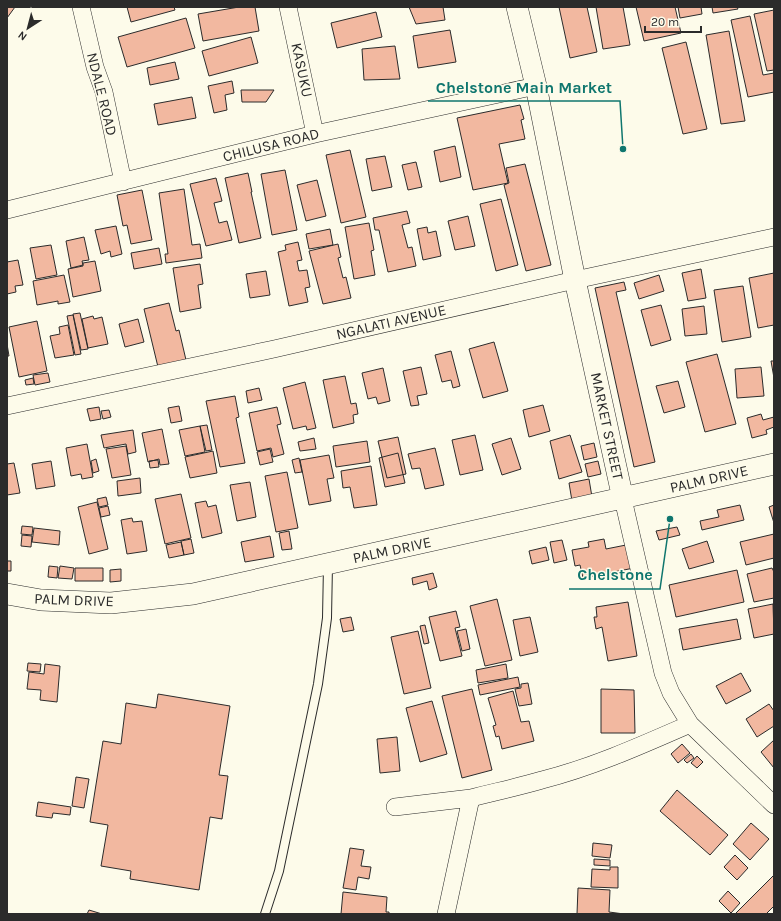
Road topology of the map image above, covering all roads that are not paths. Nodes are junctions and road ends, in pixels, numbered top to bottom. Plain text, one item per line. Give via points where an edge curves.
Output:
1 (81, 7) edge
2 (288, 7) edge
3 (517, 7) edge
4 (536, 86) junction
5 (315, 134) junction
6 (123, 182) junction
7 (7, 210) edge
8 (774, 237) edge
9 (575, 280) junction
10 (7, 406) edge
11 (774, 464) edge
12 (623, 499) junction
13 (328, 564) junction
14 (7, 594) edge
15 (690, 724) junction
16 (471, 798) junction
17 (774, 805) edge
18 (395, 807) dead end
19 (266, 914) edge
20 (446, 914) edge

1 - 6 street, NDALE ROAD via 95,67 104,92
2 - 5 street, KASUKU
3 - 4 street, MARKET STREET
4 - 5 street, CHILUSA ROAD
4 - 9 street, MARKET STREET
5 - 6 street, CHILUSA ROAD
6 - 7 street, CHILUSA ROAD
8 - 9 street, NGALATI AVENUE
9 - 10 street, NGALATI AVENUE via 274,349
9 - 12 street, MARKET STREET
11 - 12 street, PALM DRIVE
12 - 13 street, PALM DRIVE
12 - 15 street, MARKET STREET via 664,673 670,693
13 - 14 street, PALM DRIVE via 193,594 111,603 41,600
13 - 19 lane via 327,618 318,684 279,871
15 - 16 street via 588,766
15 - 17 street, MARKET STREET
16 - 18 street
16 - 20 street

